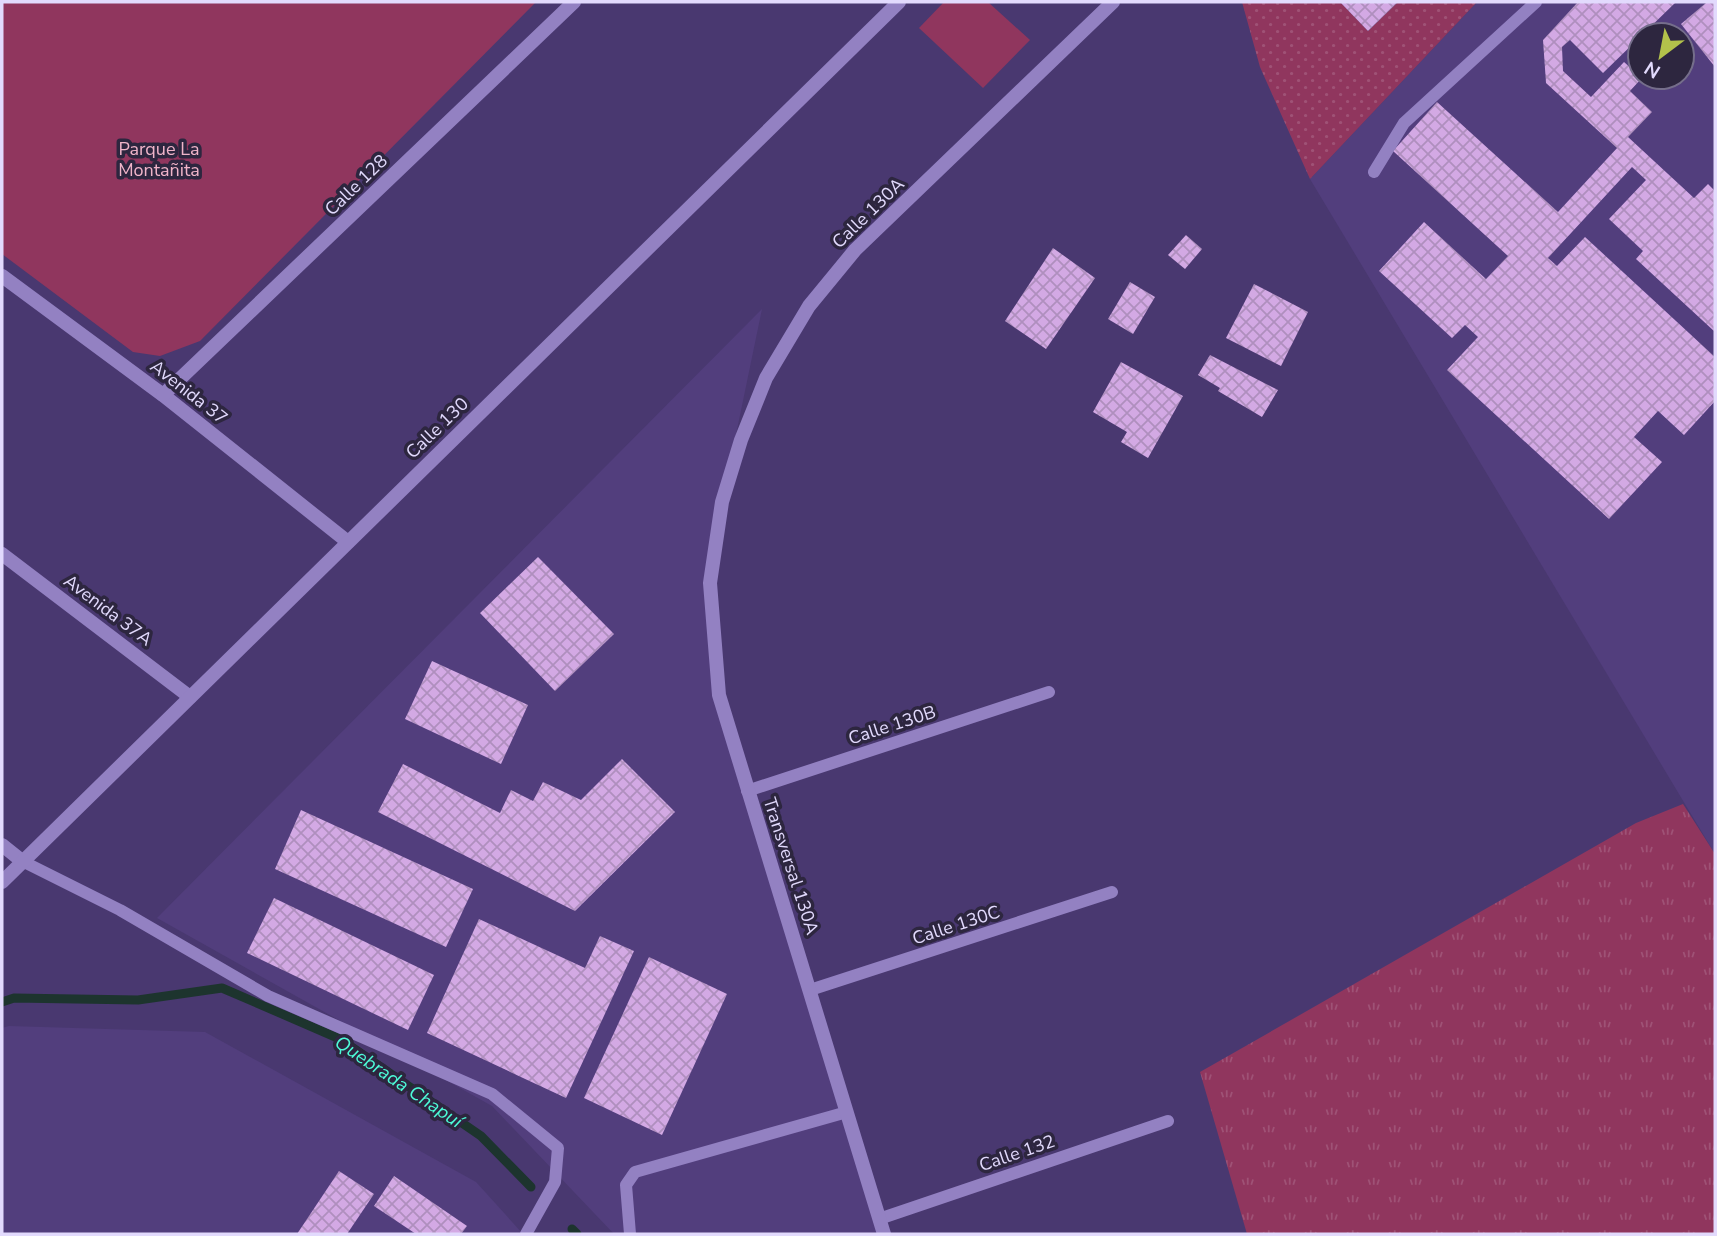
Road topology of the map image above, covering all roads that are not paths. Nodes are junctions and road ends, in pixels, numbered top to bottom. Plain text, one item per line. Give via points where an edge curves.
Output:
1 (574, 2) edge
2 (899, 2) edge
3 (1112, 2) edge
4 (1536, 2) edge
5 (1374, 172) dead end
6 (2, 276) edge
7 (163, 395) junction
8 (722, 502) joint
9 (348, 542) junction
10 (2, 554) edge
11 (1049, 692) dead end
12 (190, 697) junction
13 (747, 791) junction
14 (2, 845) edge
15 (22, 862) junction
16 (2, 882) edge
17 (1112, 892) dead end
18 (810, 990) junction
19 (847, 1112) junction
20 (1168, 1121) dead end
21 (878, 1219) junction
22 (526, 1234) edge
23 (630, 1234) edge
24 (884, 1234) edge

1 - 7 street, Calle 128
2 - 9 street, Calle 130
3 - 8 street, Calle 130A via 855,250 809,306 766,378
4 - 5 lane via 1404,123
6 - 7 street, Avenida 37
7 - 9 street, Avenida 37
8 - 13 street, Transversal 130A via 710,583 718,682
9 - 12 street, Calle 130
10 - 12 street, Avenida 37A
11 - 13 lane, Calle 130B
12 - 15 street, Calle 130
13 - 18 street, Transversal 130A
14 - 15 street
15 - 16 street, Calle 130
15 - 22 lane via 120,910 268,996 492,1094 558,1148 555,1182
17 - 18 lane, Calle 130C
18 - 19 street, Transversal 130A
19 - 21 street, Transversal 130A
19 - 23 lane via 635,1172 626,1185
20 - 21 lane, Calle 132
21 - 24 street, Transversal 130A

